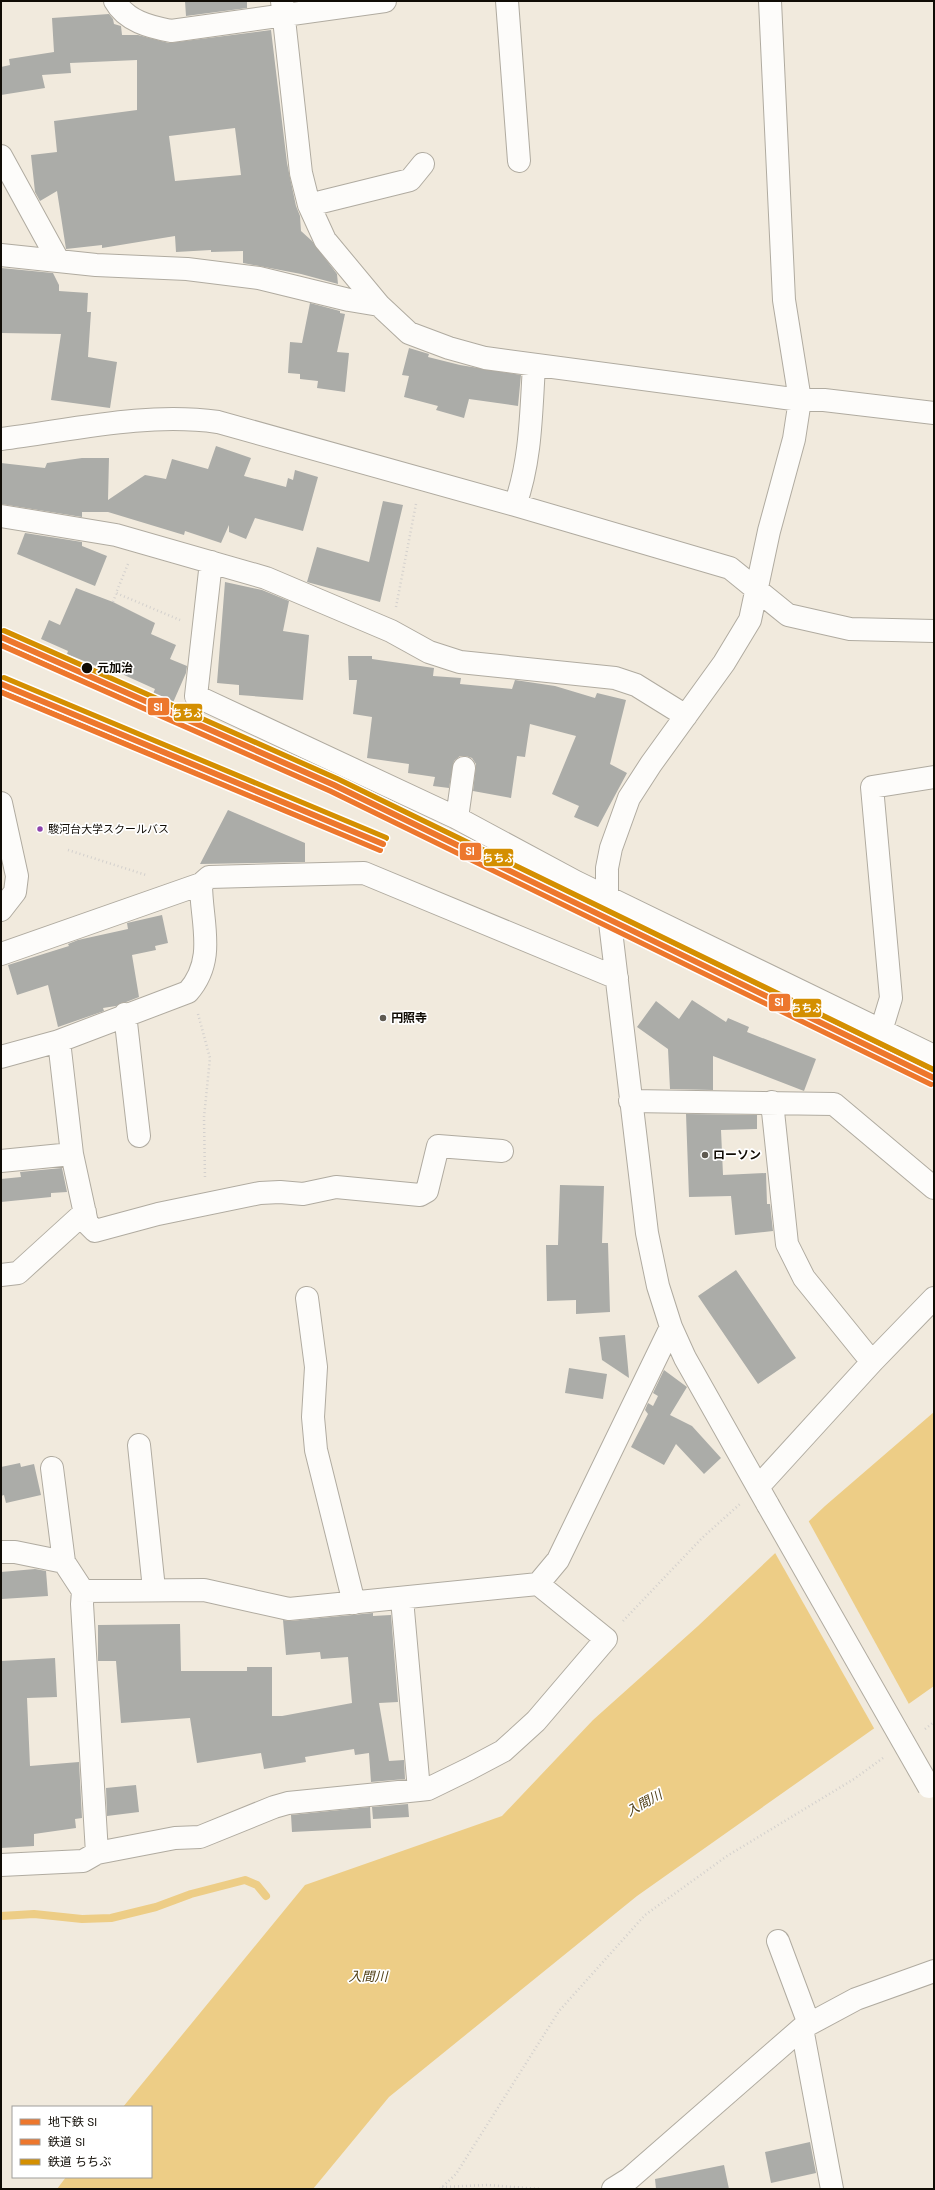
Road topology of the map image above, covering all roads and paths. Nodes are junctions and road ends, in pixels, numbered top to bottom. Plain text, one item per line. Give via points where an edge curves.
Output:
1 (115, 1) edge
2 (384, 1) edge
3 (507, 1) edge
4 (770, 1) edge
5 (283, 8) edge
6 (1, 156) edge
7 (519, 161) dead end
8 (423, 164) dead end
9 (309, 205) junction
10 (1, 255) edge
11 (58, 260) junction
12 (379, 305) junction
13 (534, 366) junction
14 (800, 400) junction
15 (934, 413) edge
16 (1, 440) edge
17 (418, 496) dead end
18 (515, 505) junction
19 (1, 516) edge
20 (137, 541) junction
21 (211, 562) junction
22 (757, 589) junction
23 (116, 593) junction
24 (113, 602) dead end
25 (203, 630) junction
26 (392, 631) junction
27 (934, 631) edge
28 (686, 716) junction
29 (464, 768) dead end
30 (934, 777) edge
31 (1, 803) edge
32 (457, 818) junction
33 (68, 850) dead end
34 (147, 876) dead end
35 (201, 884) junction
36 (607, 897) junction
37 (1, 910) edge
38 (1, 954) edge
39 (617, 978) junction
40 (191, 988) junction
41 (125, 1014) junction
42 (881, 1031) junction
43 (58, 1041) junction
44 (934, 1056) edge
45 (1, 1057) edge
46 (630, 1101) junction
47 (772, 1102) junction
48 (139, 1136) dead end
49 (502, 1151) dead end
50 (72, 1154) junction
51 (1, 1161) edge
52 (934, 1188) edge
53 (205, 1206) junction
54 (85, 1212) junction
55 (1, 1275) edge
56 (307, 1298) dead end
57 (934, 1298) edge
58 (671, 1327) junction
59 (872, 1362) junction
60 (139, 1445) dead end
61 (52, 1468) dead end
62 (763, 1496) junction
63 (1, 1552) edge
64 (64, 1562) junction
65 (538, 1584) junction
66 (154, 1589) junction
67 (83, 1591) junction
68 (402, 1599) junction
69 (354, 1603) junction
70 (606, 1639) junction
71 (934, 1722) edge
72 (922, 1731) dead end
73 (884, 1757) dead end
74 (418, 1790) junction
75 (932, 1792) edge
76 (97, 1853) junction
77 (1, 1865) edge
78 (778, 1940) dead end
79 (934, 1971) edge
80 (806, 2026) junction
81 (624, 2186) edge
82 (441, 2188) edge
83 (541, 2189) edge
84 (832, 2189) edge

1 - 5 street via 119,9 144,25 171,31
2 - 5 street
3 - 7 street
4 - 14 street via 784,300
5 - 9 street via 301,173
6 - 11 street
8 - 9 street via 410,180
9 - 12 street via 325,240
10 - 11 street
11 - 12 street via 96,265 187,269 259,278
12 - 13 street via 409,333 485,358
13 - 14 street via 597,372
13 - 18 street via 528,455
14 - 15 street via 824,400
14 - 22 street via 794,439 769,531
16 - 18 street via 131,422 218,422
17 - 26 path
18 - 22 street via 730,568
19 - 20 street via 80,528
20 - 21 street
20 - 23 path
21 - 25 street
21 - 26 street via 266,578
22 - 27 street via 788,615 850,629
22 - 28 street via 750,620 724,664
23 - 24 path
23 - 25 path
25 - 32 street via 196,696
26 - 28 street via 429,652 460,662 615,678 636,686
28 - 36 street via 650,764 629,798 611,848 607,868
29 - 32 street
30 - 42 street via 872,787 890,998
31 - 37 street via 17,876 15,892
32 - 36 street
33 - 34 path
35 - 38 street
35 - 39 street via 208,877 364,873
35 - 40 street via 207,946 195,984
36 - 39 street
36 - 42 street
39 - 46 street
40 - 41 street via 188,992
40 - 53 path via 210,1058 204,1117
41 - 43 street
41 - 48 street
42 - 44 street
43 - 45 street
43 - 50 street
46 - 47 street
46 - 58 street via 647,1233 658,1286
47 - 52 street via 834,1104
47 - 59 street via 787,1244 804,1278
49 - 53 street via 438,1146 427,1192 420,1195 336,1186 303,1194 260,1193
50 - 51 street
50 - 54 street
53 - 54 street via 158,1214 95,1231 87,1223
54 - 55 street via 18,1273
56 - 69 street via 316,1367 313,1417 316,1450
57 - 59 street
58 - 62 street via 685,1358
58 - 65 street via 558,1560
59 - 62 street
60 - 66 street
61 - 64 street
62 - 70 path via 702,1538
62 - 75 street, bridge
63 - 64 street via 15,1552
64 - 67 street
65 - 68 street
65 - 70 street
66 - 67 street
66 - 69 street via 204,1590 289,1609
67 - 76 street
68 - 69 street
68 - 74 street
70 - 74 street via 536,1721 503,1751 428,1789
71 - 72 path
73 - 82 path via 854,1779 727,1856 645,1915 559,2011 456,2174
74 - 76 street via 288,1804 274,1807 200,1837 175,1838
76 - 77 street via 83,1860
78 - 80 street
79 - 80 street via 856,1999
80 - 81 street
80 - 84 street
82 - 83 path via 487,2185

